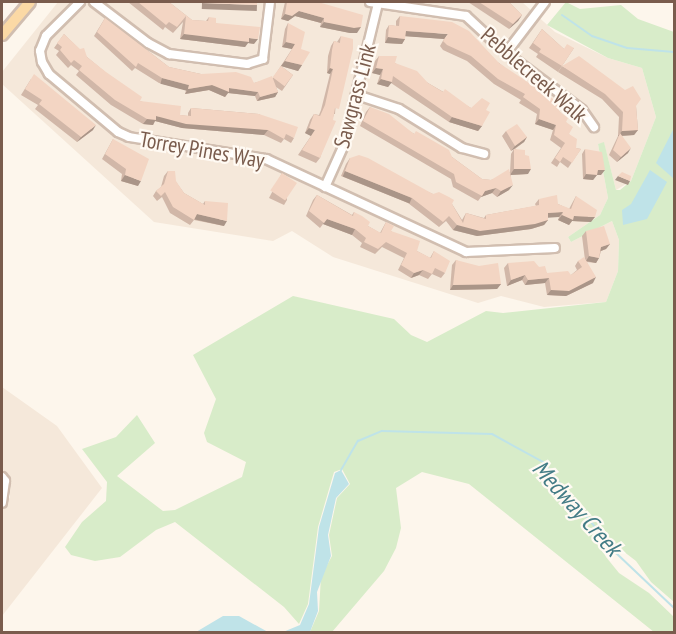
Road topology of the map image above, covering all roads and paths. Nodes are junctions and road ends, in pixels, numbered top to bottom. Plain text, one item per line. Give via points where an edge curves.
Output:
1 (30, 2) edge
2 (80, 2) edge
3 (94, 2) edge
4 (270, 2) edge
5 (374, 2) edge
6 (545, 2) edge
7 (2, 35) edge
8 (506, 53) junction
9 (357, 95) junction
10 (594, 127) dead end
11 (484, 154) dead end
12 (325, 187) junction
13 (555, 248) dead end
14 (2, 477) edge
15 (2, 503) edge

1 - 7 main road
2 - 12 street, Torrey Pines Way via 46,36 40,51 42,62 49,74 118,132 266,159
3 - 4 street via 169,54 247,64 263,59
5 - 8 street, Pebblecreek Walk via 466,16
5 - 9 street, Sawgrass Link
6 - 8 street
8 - 10 street, Pebblecreek Walk via 582,110
9 - 11 street via 383,101 462,148
9 - 12 street, Sawgrass Link via 344,147
12 - 13 street, Torrey Pines Way via 466,252
14 - 15 street

